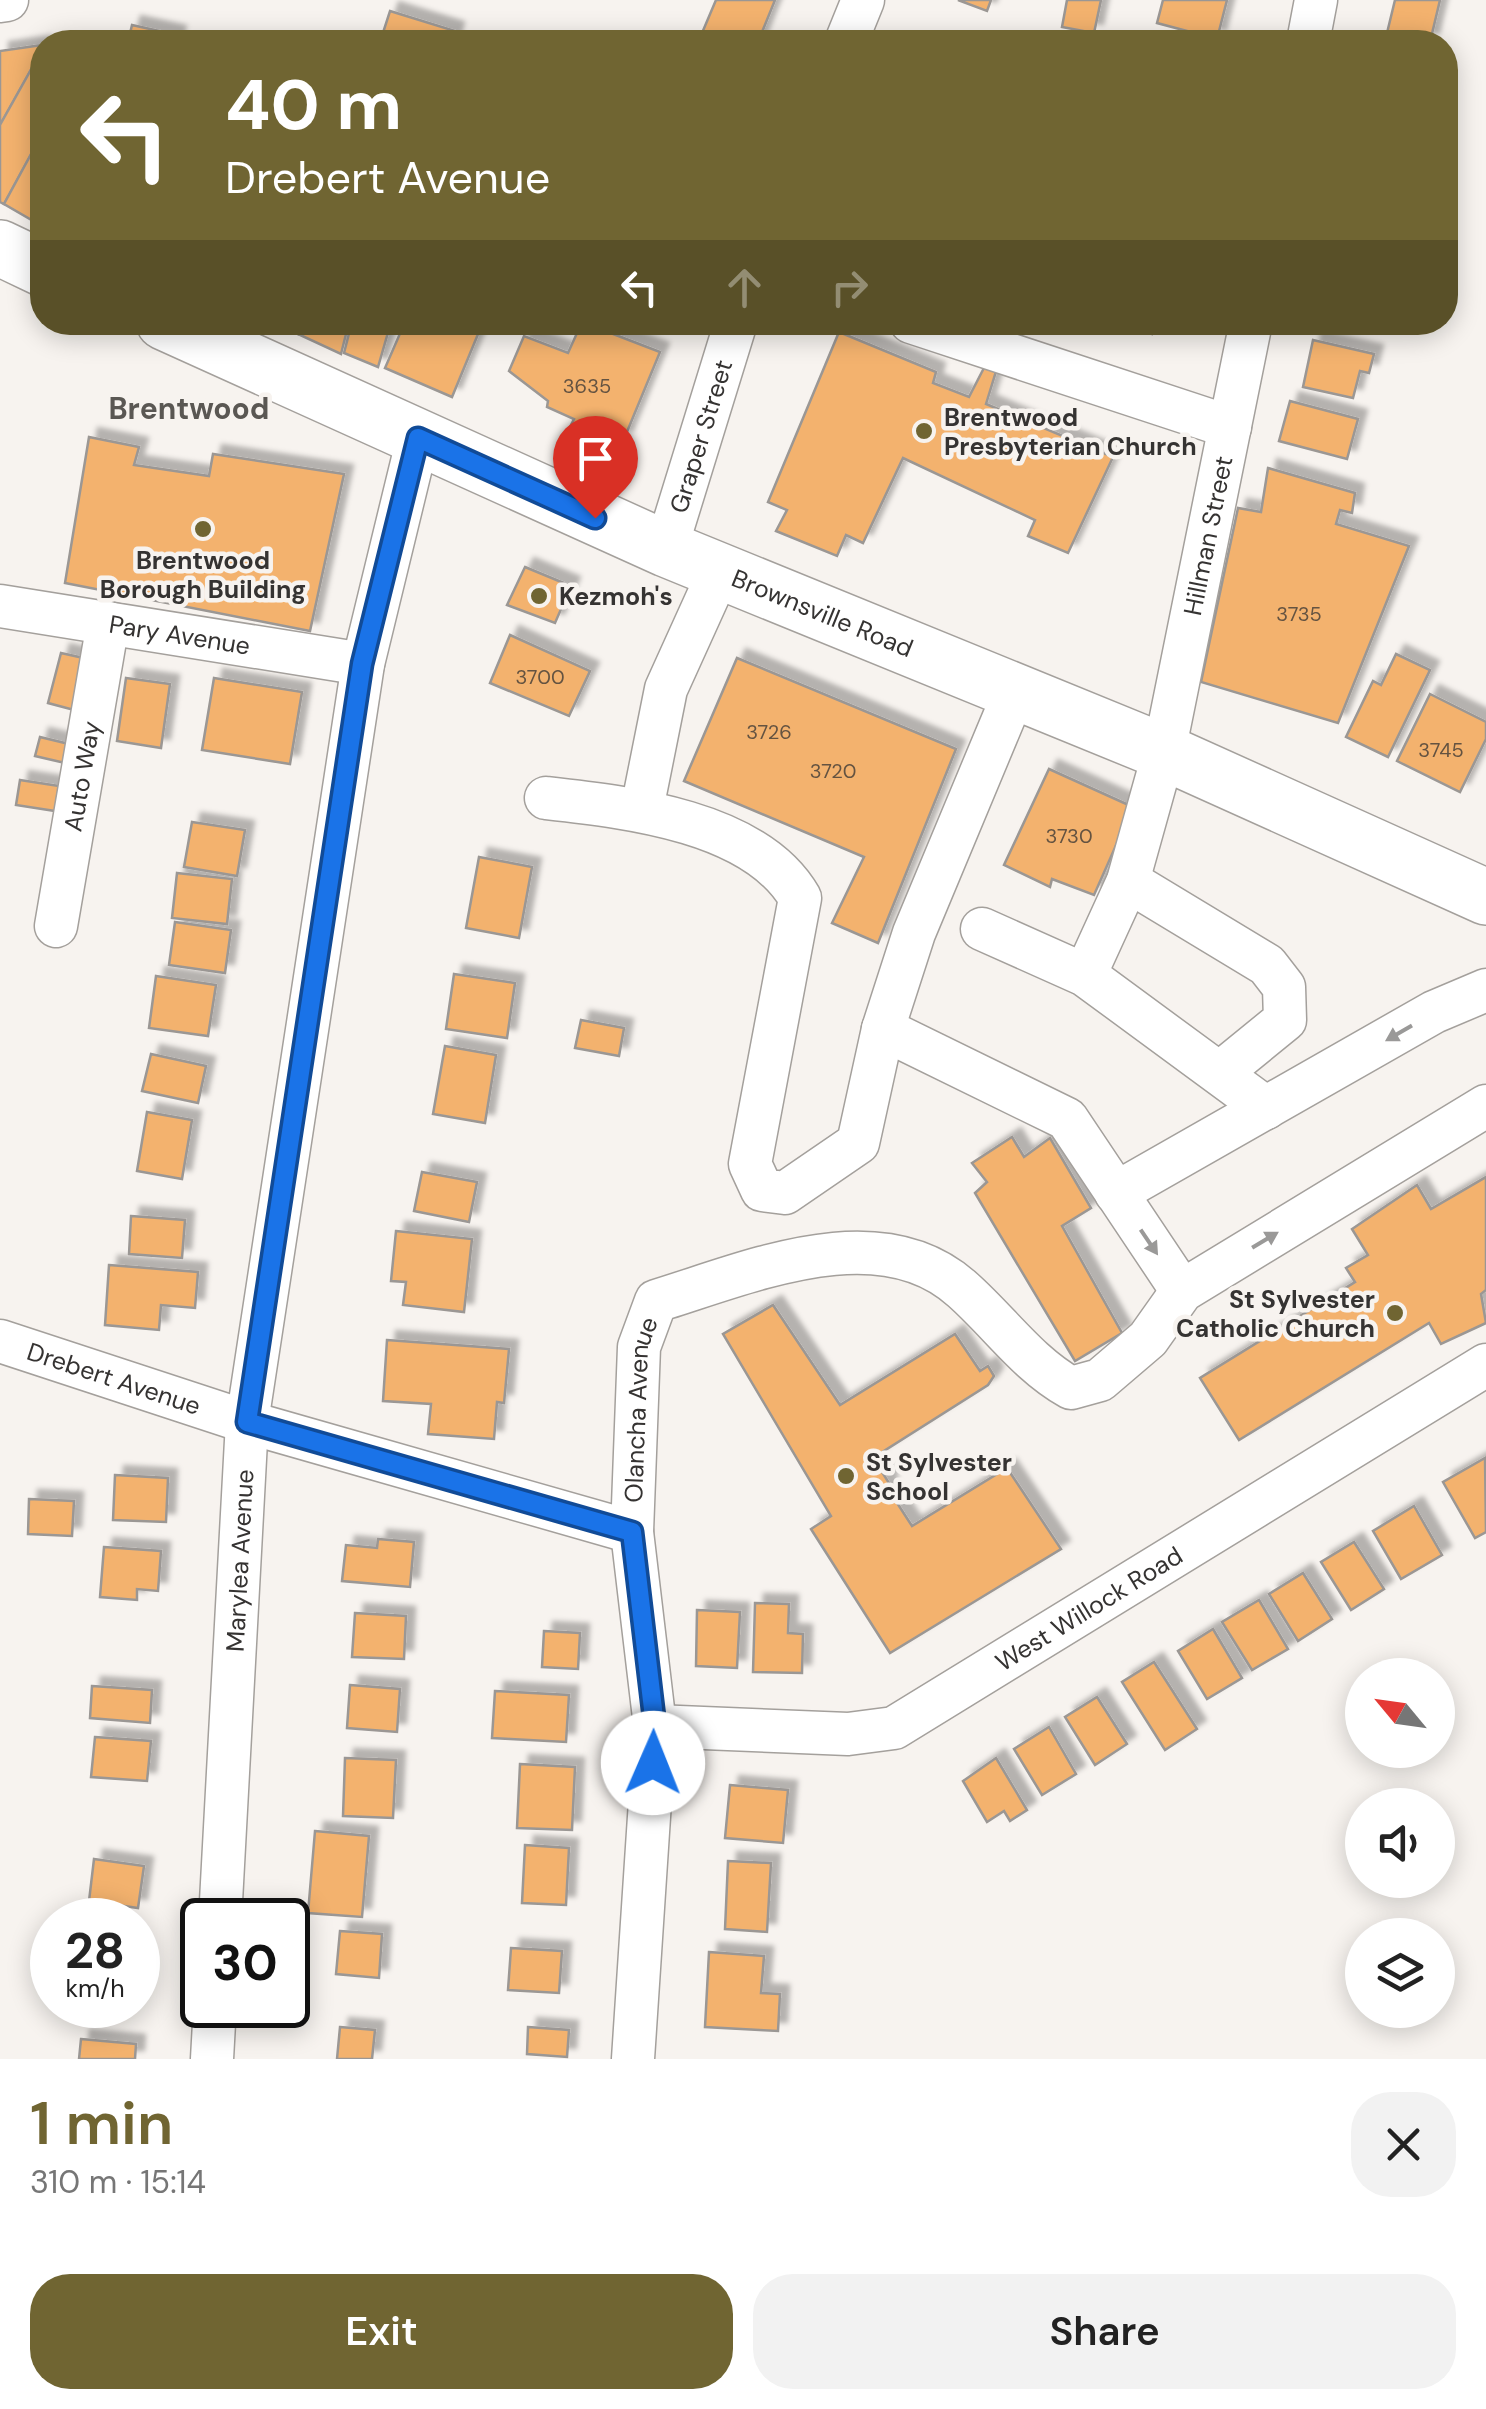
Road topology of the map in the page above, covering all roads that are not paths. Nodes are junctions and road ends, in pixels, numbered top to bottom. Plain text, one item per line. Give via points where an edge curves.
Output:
1 (862, 0) edge
2 (1316, 0) edge
3 (851, 30) edge
4 (1310, 30) edge
5 (0, 248) edge
6 (30, 262) edge
7 (192, 335) edge
8 (732, 335) edge
9 (950, 335) edge
10 (1248, 335) edge
11 (1230, 428) junction
12 (418, 438) junction
13 (666, 550) junction
14 (720, 572) junction
15 (0, 606) edge
16 (108, 623) junction
17 (362, 664) junction
18 (1016, 691) junction
19 (1164, 752) junction
20 (546, 798) dead end
21 (642, 809) junction
22 (1128, 881) junction
23 (1486, 897) edge
24 (56, 926) dead end
25 (982, 929) dead end
26 (1085, 975) junction
27 (1486, 990) edge
28 (883, 1029) junction
29 (1220, 1073) junction
30 (1486, 1106) edge
31 (1266, 1108) junction
32 (1116, 1192) junction
33 (1182, 1290) junction
34 (0, 1341) edge
35 (1486, 1365) edge
36 (247, 1422) junction
37 (632, 1532) junction
38 (655, 1726) junction
39 (221, 1898) edge
40 (214, 2028) edge
41 (212, 2059) edge
42 (633, 2059) edge

1 - 3 street
2 - 4 street
5 - 6 main road
7 - 12 main road, Brownsville Road
8 - 13 street, Graper Street
9 - 11 street
10 - 11 street, Hillman Street
11 - 19 street, Hillman Street
12 - 13 main road, Brownsville Road
12 - 17 street, Marylea Avenue
13 - 14 main road, Brownsville Road
14 - 18 main road, Brownsville Road
14 - 21 street via 666,689
15 - 16 street, Pary Avenue
16 - 17 street, Pary Avenue
16 - 24 street, Auto Way
17 - 36 street, Marylea Avenue
18 - 19 main road, Brownsville Road
18 - 28 street via 914,933
19 - 22 street, Hillman Street
19 - 23 main road, Brownsville Road
20 - 21 street
21 - 28 street via 750,848 788,876 800,898 750,1164 762,1190 785,1193 858,1144
22 - 26 street, Hillman Street
22 - 29 street via 1267,966 1284,986 1286,1020
25 - 26 street
26 - 29 street
27 -> 31 street via 1434,1012
28 - 32 street via 1066,1119
29 - 31 street
33 -> 30 street
31 - 32 street
32 -> 33 street
33 - 37 street, Olancha Avenue via 1148,1340 1100,1380 1071,1388 1047,1374 961,1287 916,1259 847,1252 656,1301 639,1347
34 - 36 street, Drebert Avenue
35 - 38 street, West Willock Road via 894,1728 848,1734
36 - 37 street, Drebert Avenue
36 - 39 street, Marylea Avenue
37 - 38 street, Olancha Avenue
38 - 42 street, Olancha Avenue
40 - 41 street

